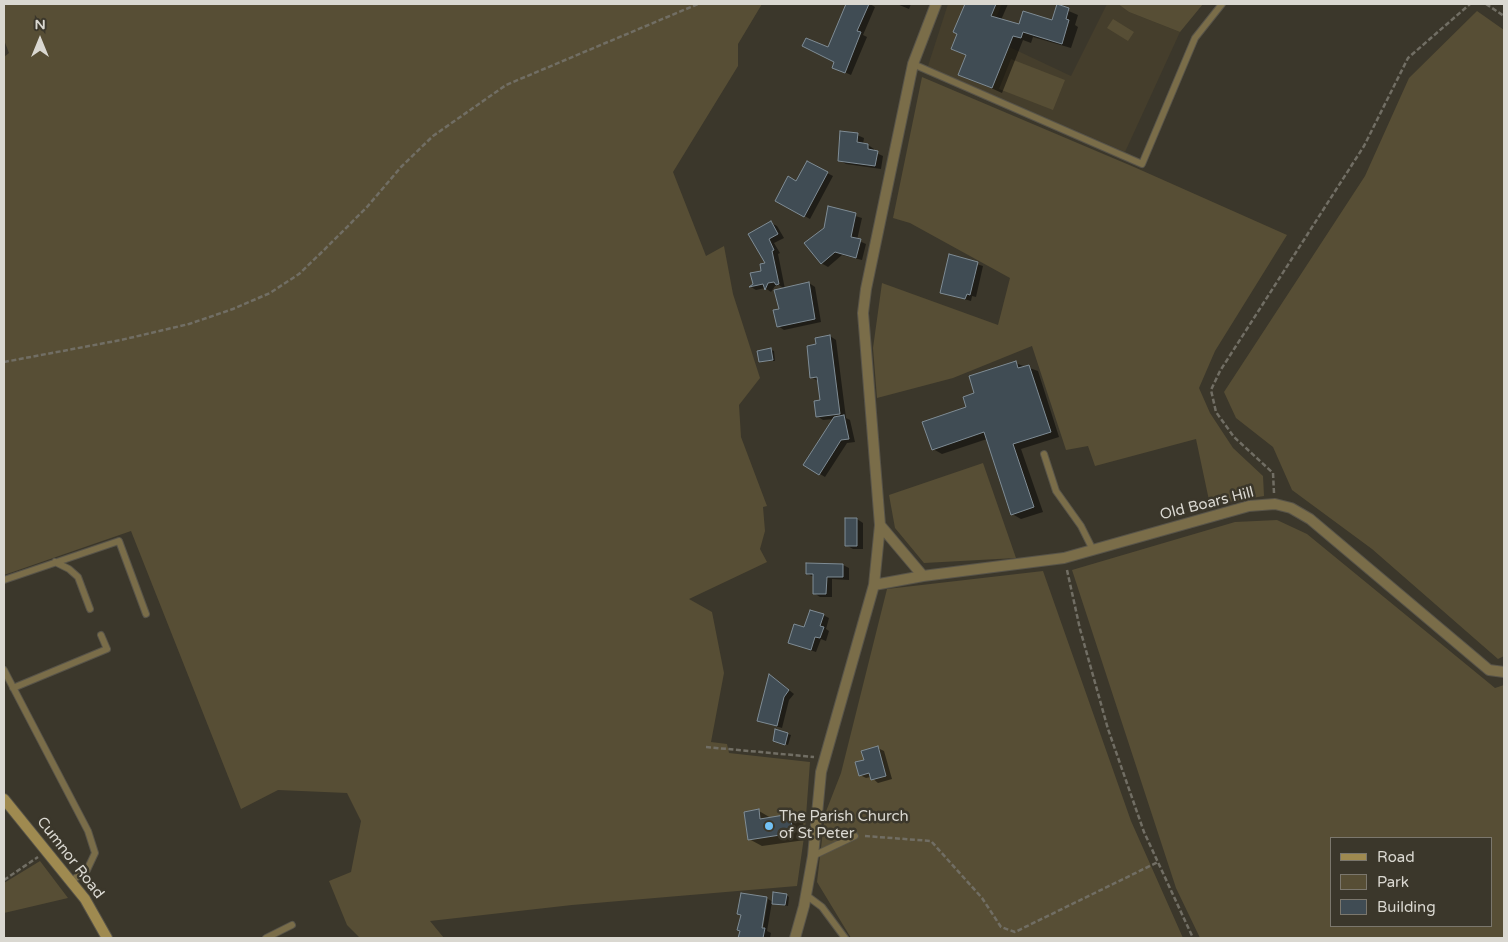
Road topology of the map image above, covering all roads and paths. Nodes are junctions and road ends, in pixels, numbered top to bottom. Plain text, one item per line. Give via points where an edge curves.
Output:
1 (698, 4) edge
2 (936, 4) edge
3 (1222, 4) edge
4 (1470, 4) edge
5 (1486, 4) edge
6 (1504, 16) edge
7 (912, 64) junction
8 (4, 362) edge
9 (1044, 454) dead end
10 (1275, 504) junction
11 (880, 525) junction
12 (1093, 550) junction
13 (1064, 558) junction
14 (55, 562) junction
15 (923, 576) junction
16 (4, 580) edge
17 (874, 585) junction
18 (90, 609) dead end
19 (146, 614) dead end
20 (101, 635) dead end
21 (4, 670) edge
22 (1504, 672) edge
23 (13, 688) junction
24 (706, 747) dead end
25 (825, 758) junction
26 (4, 799) edge
27 (855, 836) joint
28 (46, 851) junction
29 (813, 856) junction
30 (1158, 862) junction
31 (4, 880) edge
32 (71, 881) junction
33 (806, 895) junction
34 (292, 925) dead end
35 (107, 938) edge
36 (266, 938) edge
37 (795, 938) edge
38 (845, 938) edge
39 (1193, 938) edge

1 - 8 path via 506,85 433,136 324,251 299,274 270,293 189,324
2 - 7 street
3 - 7 lane via 1195,38 1142,164
4 - 10 path via 1408,58 1364,146 1211,390 1216,412 1234,437 1273,473
5 - 6 path
7 - 11 street via 863,313
9 - 12 lane via 1056,492 1081,526
10 - 12 street, Old Boars Hill via 1249,506
10 - 22 street, Old Boars Hill via 1292,508 1310,519 1489,670
11 - 15 street
11 - 17 street
12 - 13 street, Old Boars Hill
13 - 15 street, Old Boars Hill
13 - 30 path via 1108,729 1144,832
14 - 16 lane
14 - 18 lane via 78,577
14 - 19 lane via 119,541
15 - 17 street, Old Boars Hill
17 - 25 street
20 - 23 lane via 107,649
21 - 23 lane
23 - 32 lane via 88,831 94,853 87,870
24 - 25 path
25 - 29 street
26 - 28 main road, Cumnor Road
27 - 29 lane
27 - 30 path via 931,841 982,898 1001,927 1015,932
28 - 31 path
28 - 32 main road, Cumnor Road
29 - 33 street
30 - 39 path
32 - 35 main road, Cumnor Road via 85,898
33 - 37 street
33 - 38 lane via 822,907
34 - 36 lane

